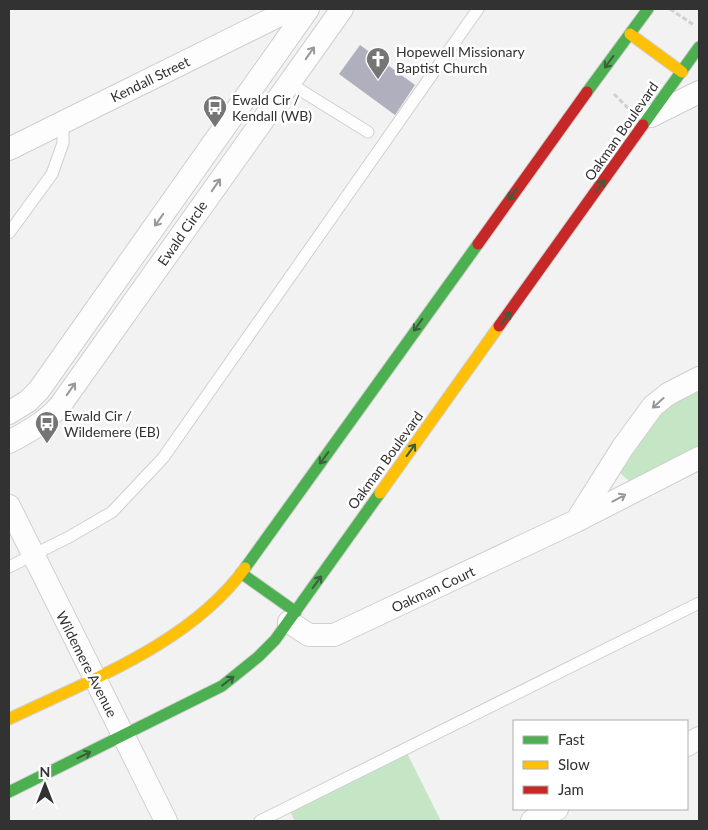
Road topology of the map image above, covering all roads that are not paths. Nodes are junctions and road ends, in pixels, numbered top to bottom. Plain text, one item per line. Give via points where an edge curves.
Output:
1 (292, 9) edge
2 (308, 9) edge
3 (342, 9) edge
4 (478, 9) edge
5 (648, 9) edge
6 (630, 34) junction
7 (699, 47) edge
8 (682, 72) junction
9 (289, 83) junction
10 (699, 92) edge
11 (642, 116) junction
12 (63, 122) junction
13 (368, 132) dead end
14 (9, 149) edge
15 (9, 233) edge
16 (699, 378) edge
17 (9, 414) edge
18 (9, 442) edge
19 (699, 458) edge
20 (9, 506) edge
21 (576, 521) junction
22 (33, 554) junction
23 (9, 567) edge
24 (241, 573) junction
25 (699, 603) edge
26 (292, 617) junction
27 (94, 677) junction
28 (9, 718) edge
29 (124, 736) junction
30 (699, 738) edge
31 (688, 744) edge
32 (9, 792) edge
33 (555, 810) edge
34 (166, 821) edge
35 (260, 821) edge
36 (532, 821) edge

1 - 12 street, Kendall Street
2 -> 17 street, Ewald Circle via 39,390
9 -> 3 street, Ewald Circle
4 - 22 lane via 162,458 112,512
5 - 6 street
6 - 8 street
6 -> 24 street
7 - 8 street, Oakman Boulevard
8 - 11 street, Oakman Boulevard
9 - 13 lane
18 -> 9 street, Ewald Circle via 37,427 59,407
10 - 11 street
26 -> 11 street, Oakman Boulevard
12 - 14 street, Kendall Street
12 - 15 lane via 63,143 52,174
16 -> 21 street via 653,406
21 -> 19 street, Oakman Court
20 - 22 street, Wildemere Avenue
21 - 26 street, Oakman Court via 334,635 309,635
22 - 23 lane
22 - 27 street, Wildemere Avenue
24 - 26 street
24 - 27 street via 215,602 170,638
25 - 35 lane
29 -> 26 street, Oakman Boulevard via 222,686 258,658
27 - 28 street
27 - 29 street, Wildemere Avenue
32 -> 29 street, Oakman Boulevard
29 - 34 street, Wildemere Avenue
30 - 31 street
33 - 36 street

